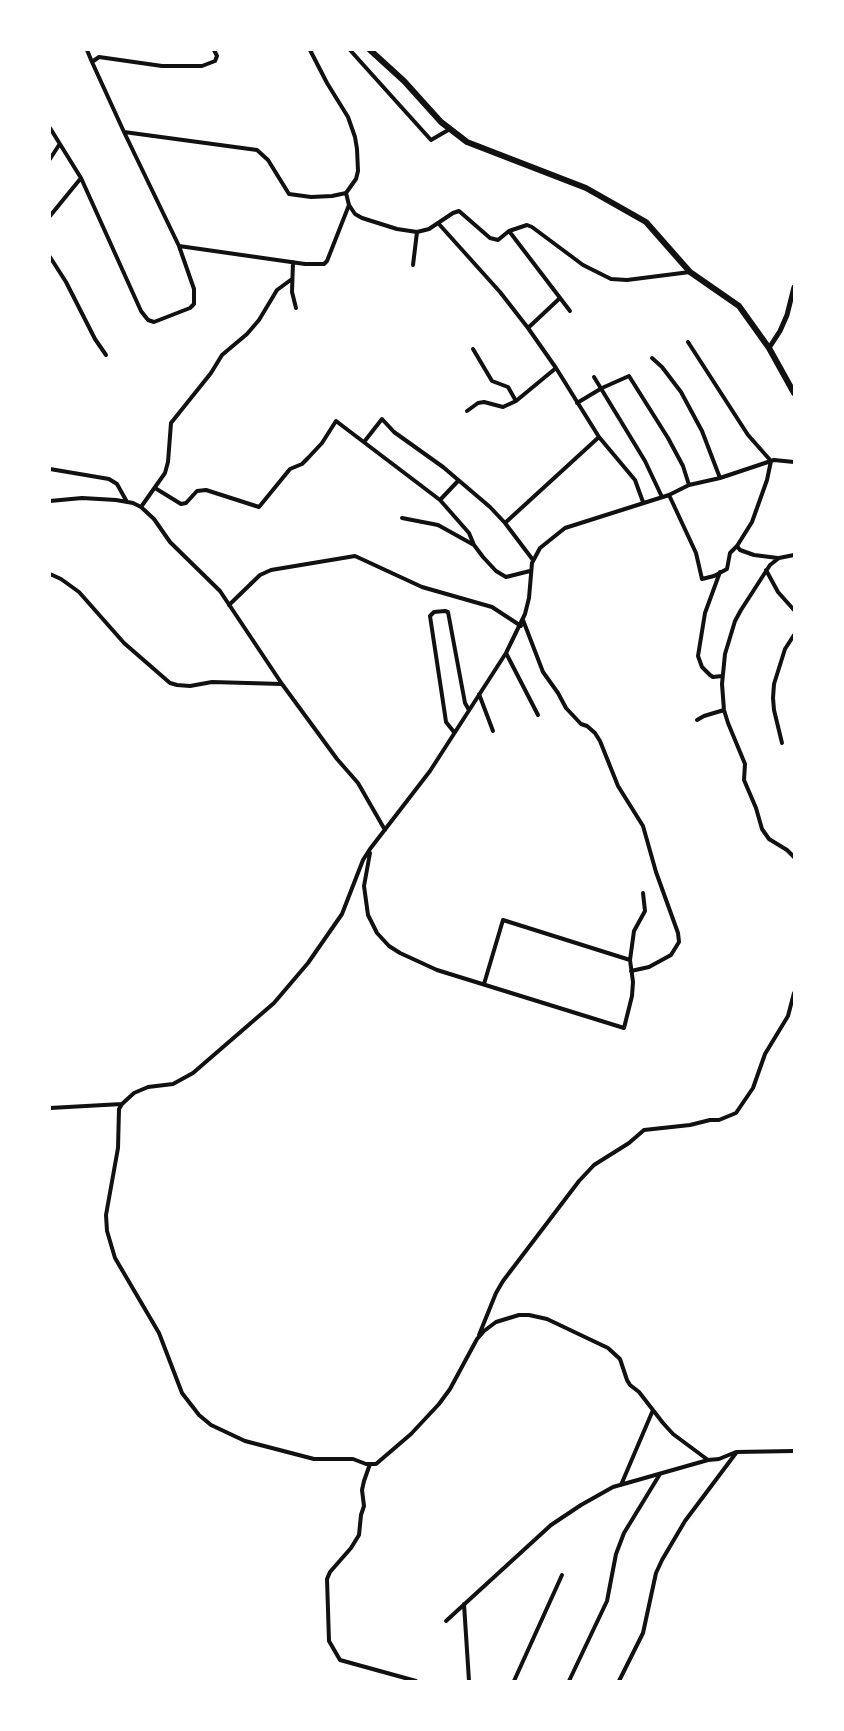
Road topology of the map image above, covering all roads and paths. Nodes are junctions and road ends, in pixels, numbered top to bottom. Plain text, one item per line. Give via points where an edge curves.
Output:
1 (87, 50) edge
2 (214, 50) edge
3 (310, 50) edge
4 (350, 50) edge
5 (370, 50) edge
6 (92, 62) junction
7 (50, 128) edge
8 (450, 129) junction
9 (124, 132) junction
10 (59, 145) junction
11 (50, 159) edge
12 (81, 178) junction
13 (346, 193) junction
14 (349, 206) junction
15 (50, 216) edge
16 (438, 223) junction
17 (509, 231) junction
18 (417, 232) junction
19 (179, 246) junction
20 (50, 257) edge
21 (293, 262) junction
22 (413, 265) dead end
23 (690, 272) junction
24 (292, 279) junction
25 (794, 287) edge
26 (560, 298) junction
27 (296, 308) dead end
28 (570, 311) dead end
29 (528, 328) junction
30 (688, 342) dead end
31 (769, 348) junction
32 (473, 349) dead end
33 (106, 356) dead end
34 (652, 358) dead end
35 (556, 368) junction
36 (594, 377) dead end
37 (602, 388) junction
38 (794, 392) edge
39 (516, 401) junction
40 (577, 403) junction
41 (467, 410) dead end
42 (599, 437) junction
43 (364, 442) junction
44 (771, 461) junction
45 (794, 462) edge
46 (50, 469) edge
47 (720, 478) junction
48 (458, 481) junction
49 (689, 485) junction
50 (155, 488) junction
51 (669, 495) junction
52 (662, 497) junction
53 (440, 500) junction
54 (50, 501) edge
55 (127, 502) junction
56 (643, 502) junction
57 (142, 507) junction
58 (402, 518) dead end
59 (505, 523) junction
60 (474, 545) junction
61 (737, 546) junction
62 (794, 555) edge
63 (779, 558) junction
64 (533, 560) junction
65 (766, 570) junction
66 (530, 571) junction
67 (720, 572) junction
68 (50, 574) edge
69 (229, 605) junction
70 (794, 610) edge
71 (523, 620) junction
72 (521, 626) junction
73 (794, 635) edge
74 (506, 653) junction
75 (722, 676) junction
76 (282, 684) junction
77 (480, 694) junction
78 (469, 710) junction
79 (724, 710) junction
80 (538, 715) dead end
81 (698, 720) dead end
82 (493, 731) dead end
83 (454, 732) junction
84 (782, 743) dead end
85 (385, 830) junction
86 (371, 848) junction
87 (794, 857) edge
88 (643, 893) dead end
89 (630, 960) junction
90 (631, 971) junction
91 (484, 984) junction
92 (794, 993) edge
93 (122, 1104) junction
94 (50, 1108) edge
95 (477, 1339) junction
96 (653, 1410) junction
97 (794, 1451) edge
98 (736, 1452) junction
99 (708, 1460) junction
100 (370, 1464) junction
101 (660, 1474) junction
102 (621, 1485) junction
103 (562, 1575) dead end
104 (464, 1604) junction
105 (446, 1621) dead end
106 (416, 1681) edge
107 (470, 1681) edge
108 (514, 1681) edge
109 (569, 1681) edge
110 (619, 1681) edge

1 - 6 street
2 - 6 street via 217,56 215,61 202,66 162,66 99,57
3 - 13 street via 348,117 355,137 358,171 356,179
4 - 8 street via 430,140
5 - 8 main road
6 - 9 street
7 - 10 street
8 - 23 main road via 467,142 586,188 631,212 646,222
9 - 13 street via 257,150 268,160 289,194 318,197
9 - 19 street
10 - 11 street
10 - 12 street
12 - 15 street
12 - 19 street via 141,311 148,320 154,322 190,308 194,304 194,289
13 - 14 street
14 - 18 street via 362,218 397,229
14 - 21 street via 328,261 324,264
16 - 17 street via 459,211 490,238 498,240
16 - 18 street via 430,229
16 - 29 street via 500,292
17 - 23 street via 527,225 532,227 583,265 611,278 627,280
17 - 26 street
18 - 22 street
19 - 21 street
20 - 33 street
21 - 24 street
23 - 31 main road via 739,306
24 - 27 street
24 - 50 street via 277,290 248,334 222,355 171,423 168,462 165,473
25 - 31 street via 787,315
26 - 28 street
26 - 29 street
29 - 35 street
30 - 44 street via 748,435
31 - 38 main road
32 - 39 street via 492,381 508,387
34 - 47 street via 681,392 702,431
35 - 39 street
35 - 40 street
36 - 37 street
37 - 40 street
37 - 49 street via 629,376 668,438 683,466
37 - 52 street
39 - 41 street via 503,407 478,403
40 - 42 street
42 - 56 street via 636,480
42 - 59 street
43 - 48 street via 382,419 394,432
43 - 50 street via 336,421 313,453 302,464 290,470 259,507 206,490 197,491 186,503 181,504
43 - 53 street
44 - 45 street
44 - 47 street
44 - 61 street via 752,522
46 - 55 street via 109,479 117,484
47 - 49 street
48 - 53 street
48 - 59 street
49 - 51 street
50 - 57 street
51 - 52 street
51 - 67 street via 696,553 702,579
52 - 56 street
53 - 60 street via 469,533
54 - 55 street via 82,498
55 - 57 street
56 - 64 street via 565,528 540,548
57 - 69 street via 170,542 208,578
58 - 60 street via 438,524
59 - 64 street
60 - 66 street via 502,576
61 - 63 street via 740,550 754,555
61 - 67 street via 730,553 726,569
62 - 63 street
63 - 65 street
64 - 66 street
65 - 70 street via 778,592
65 - 75 street via 735,621 725,654
66 - 71 street via 529,598
67 - 75 street via 705,613 698,656 702,667 710,675
68 - 76 street via 79,592 124,643 170,683 186,686 212,682
69 - 72 street via 260,575 271,570 355,556 422,587 492,607
69 - 76 street
71 - 72 street
71 - 90 street via 543,672 571,714 587,726 600,741 618,786 643,826 678,933 679,942 671,955 649,967
72 - 74 street
73 - 84 street via 785,649 774,684 774,710
74 - 77 street
74 - 80 street
75 - 79 street
76 - 85 street via 358,783
77 - 78 street
77 - 82 street
78 - 83 street
78 - 83 street via 465,703 448,612 434,612 430,616 446,722
79 - 81 street
79 - 87 street via 745,764 744,780 762,829 769,839
83 - 85 street via 430,771
85 - 86 street
86 - 91 street via 366,871 365,902 376,933 389,946 413,961
86 - 93 street via 363,860 342,914 308,963 274,1003 182,1080 173,1084 148,1087 134,1093
88 - 89 street via 645,911 634,931
89 - 90 street
89 - 91 street via 503,920
90 - 91 street via 632,996 624,1028
92 - 95 street via 788,1016 765,1054 753,1088 736,1113 719,1120 644,1130 629,1143 594,1165 503,1281
93 - 94 street
93 - 100 street via 119,1108 118,1148 106,1215 110,1248 159,1333 179,1387 189,1404 211,1425 244,1441 314,1460 353,1459
95 - 96 street via 496,1322 509,1317 529,1315 547,1319 616,1354 627,1380
95 - 100 street via 439,1404 411,1434 380,1460
96 - 99 street via 673,1434
96 - 102 street
97 - 98 street
98 - 99 street via 719,1459
98 - 110 street via 685,1520 662,1560 656,1573 643,1633
99 - 101 street
100 - 106 street via 362,1490 364,1506 358,1535 327,1579 329,1641 340,1660
101 - 102 street
101 - 109 street via 624,1533 616,1554 607,1601
102 - 104 street via 581,1505 551,1525
103 - 108 street
104 - 105 street
104 - 107 street

